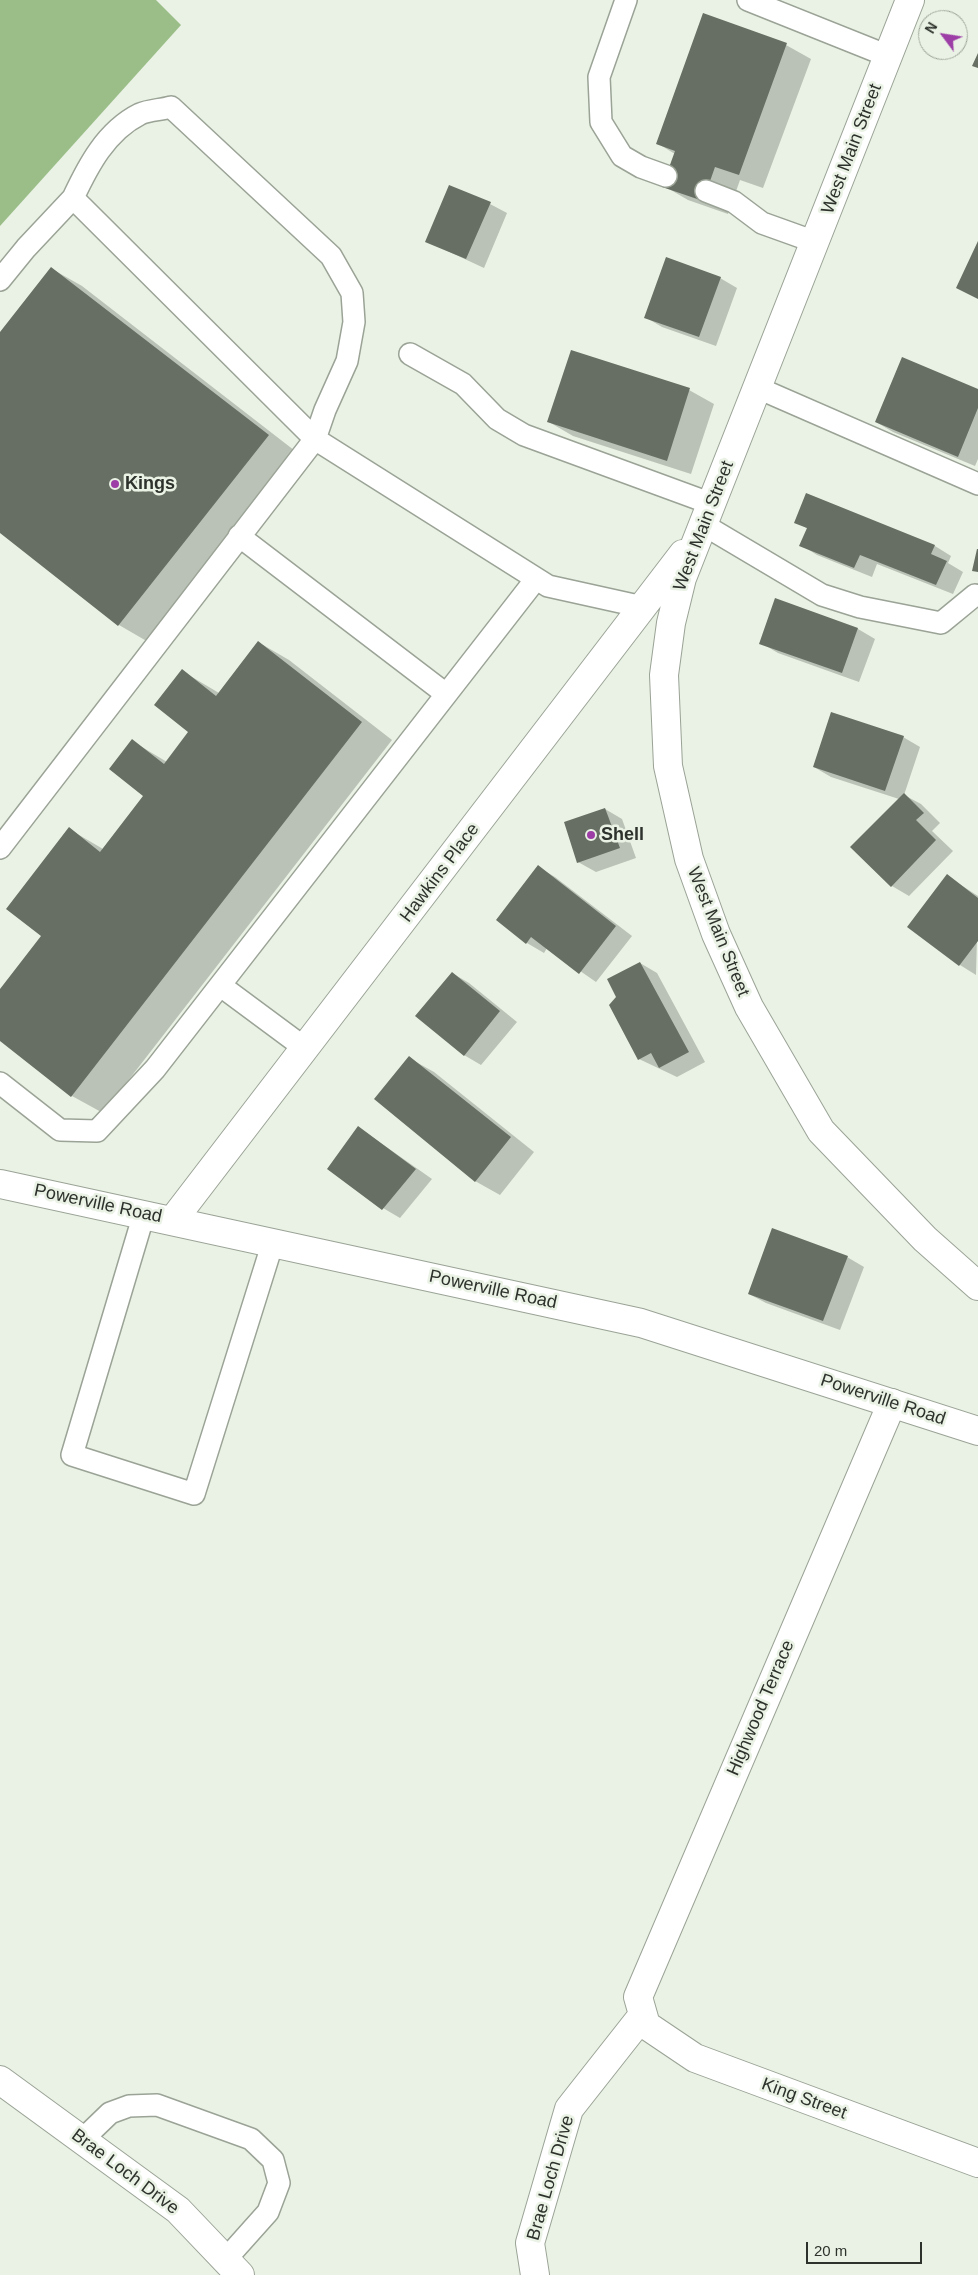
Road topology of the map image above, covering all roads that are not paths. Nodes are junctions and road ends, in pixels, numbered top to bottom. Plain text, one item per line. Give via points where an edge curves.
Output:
1 (626, 0) edge
2 (748, 0) edge
3 (910, 0) edge
4 (888, 56) junction
5 (666, 176) dead end
6 (706, 190) dead end
7 (73, 198) junction
8 (815, 242) junction
9 (0, 280) edge
10 (410, 354) dead end
11 (758, 388) junction
12 (314, 439) junction
13 (978, 484) edge
14 (708, 514) junction
15 (239, 536) junction
16 (536, 578) junction
17 (978, 596) edge
18 (643, 606) junction
19 (446, 694) junction
20 (0, 848) edge
21 (221, 986) junction
22 (306, 1049) junction
23 (0, 1084) edge
24 (0, 1184) edge
25 (144, 1214) junction
26 (173, 1220) junction
27 (273, 1242) junction
28 (978, 1286) edge
29 (892, 1403) junction
30 (978, 1430) edge
31 (643, 2015) junction
32 (0, 2080) edge
33 (82, 2140) junction
34 (978, 2163) edge
35 (233, 2267) edge
36 (535, 2275) edge

1 - 5 lane via 599,77 601,122 622,156 640,167
2 - 4 lane
3 - 4 street, West Main Street
4 - 8 street, West Main Street
6 - 8 lane via 734,202 762,223
7 - 9 lane
7 - 12 lane
7 - 12 lane via 89,163 119,128 141,114 171,108 331,256 352,293 354,322 347,361
8 - 11 street, West Main Street
10 - 14 lane via 463,384 496,419 524,436
11 - 13 lane
11 - 14 street, West Main Street
12 - 15 lane
12 - 16 lane
14 - 17 lane via 822,595 860,607 941,623 975,595
14 - 18 street, Hawkins Place
14 - 28 street, West Main Street via 682,578 671,623 664,675 670,782 689,860 712,925 749,1007 822,1131 925,1240
15 - 19 lane
15 - 20 lane
16 - 18 lane via 548,586
16 - 19 lane
18 - 22 street, Hawkins Place
19 - 21 lane
21 - 22 lane
21 - 23 lane via 155,1069 98,1131 60,1130
22 - 26 street, Hawkins Place
24 - 25 street, Powerville Road
25 - 26 street, Powerville Road
25 - 27 lane via 72,1455 194,1494
26 - 27 street, Powerville Road
27 - 29 street, Powerville Road via 642,1322
29 - 30 street, Powerville Road
29 - 31 street, Highwood Terrace via 638,1997
31 - 34 street, King Street via 646,2025 695,2058
31 - 36 street, Brae Loch Drive via 569,2109 530,2243
32 - 33 street, Brae Loch Drive
33 - 35 street, Brae Loch Drive via 178,2210
33 - 35 lane via 110,2113 130,2106 157,2104 251,2139 273,2160 279,2183 268,2212

